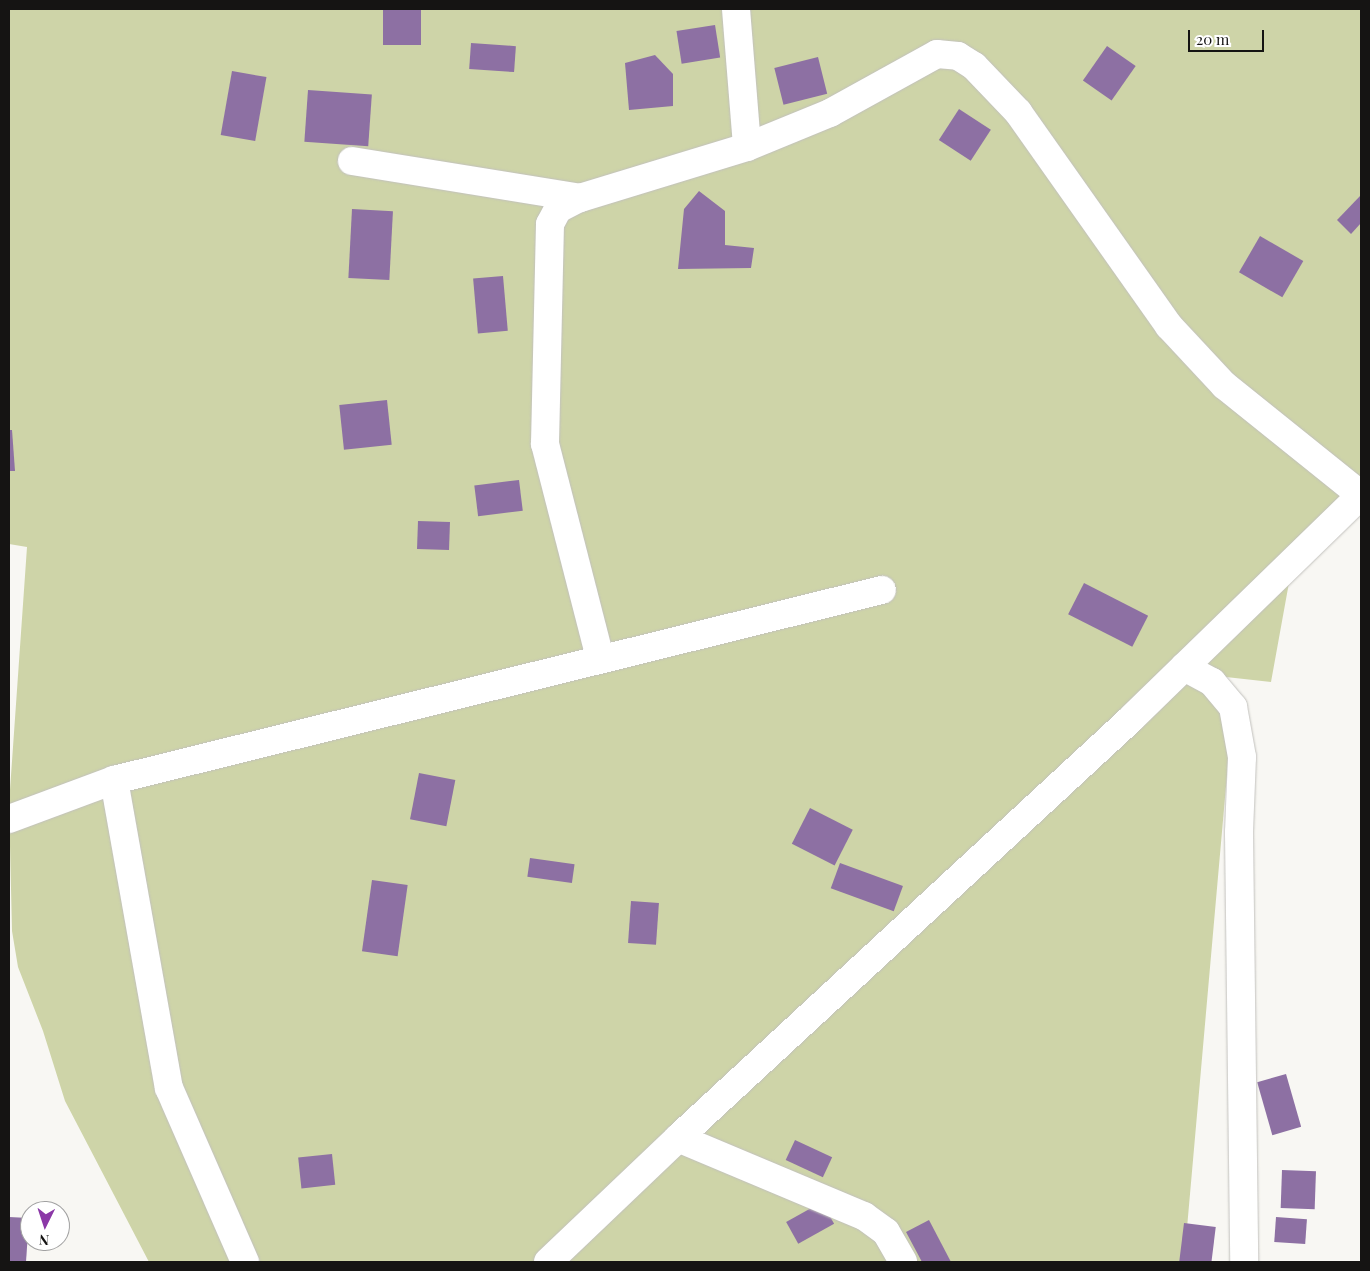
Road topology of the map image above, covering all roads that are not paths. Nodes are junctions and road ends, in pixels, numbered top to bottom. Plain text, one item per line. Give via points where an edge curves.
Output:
1 (736, 9) edge
2 (747, 147) junction
3 (352, 161) dead end
4 (580, 198) junction
5 (1361, 495) edge
6 (882, 590) dead end
7 (600, 658) junction
8 (1184, 667) junction
9 (114, 780) junction
10 (9, 819) edge
11 (678, 1138) junction
12 (245, 1262) edge
13 (548, 1262) edge
14 (903, 1262) edge
15 (1244, 1262) edge

1 - 2 street
2 - 4 street
2 - 5 street via 830,113 937,54 958,56 974,66 1018,112 1169,326 1224,385
3 - 4 street
4 - 7 street via 558,210 550,224 545,444
5 - 8 street
6 - 7 street
7 - 9 street
8 - 11 street
8 - 15 street via 1212,682 1232,707 1242,757 1239,833
9 - 10 street
9 - 12 street via 169,1088
11 - 13 street
11 - 14 street via 864,1216 886,1232

